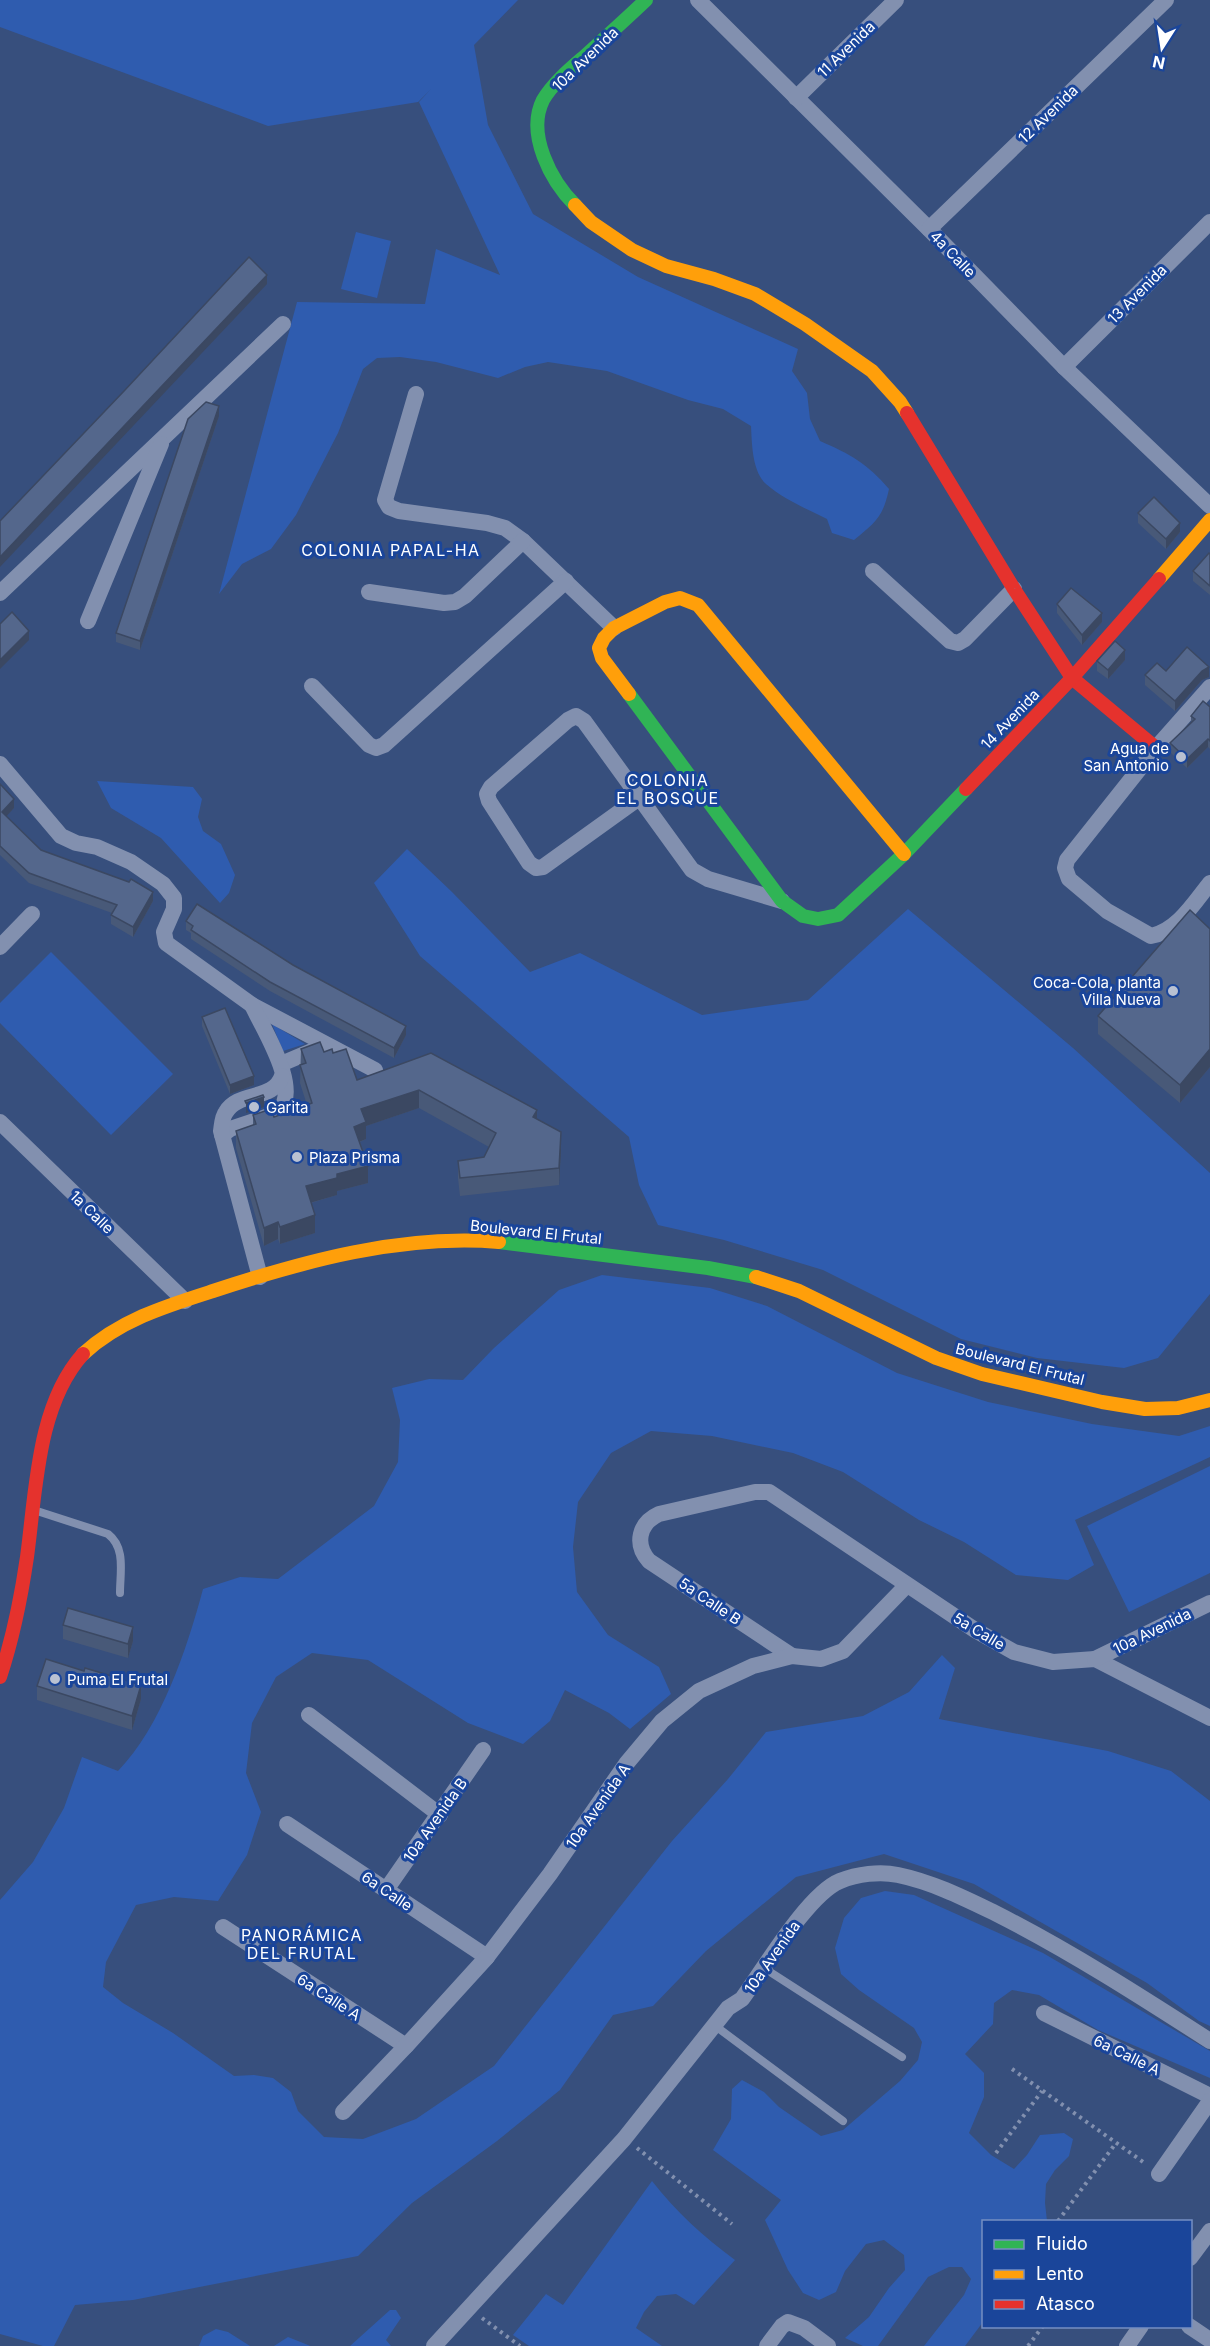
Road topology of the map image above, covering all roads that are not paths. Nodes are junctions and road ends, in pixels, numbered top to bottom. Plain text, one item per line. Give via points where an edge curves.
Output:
1 (646, 0) edge
2 (698, 0) edge
3 (897, 0) edge
4 (1166, 0) edge
5 (796, 98) junction
6 (1210, 222) edge
7 (929, 229) junction
8 (283, 324) dead end
9 (1064, 367) junction
10 (416, 394) dead end
11 (164, 437) junction
12 (1210, 506) edge
13 (1210, 520) edge
14 (523, 541) junction
15 (873, 571) dead end
16 (566, 581) junction
17 (1014, 590) junction
18 (369, 592) dead end
19 (0, 593) edge
20 (88, 621) dead end
21 (614, 628) junction
22 (1072, 678) junction
23 (312, 686) dead end
24 (1210, 687) edge
25 (1156, 748) junction
26 (0, 764) edge
27 (639, 798) junction
28 (904, 854) junction
29 (1210, 884) edge
30 (782, 900) junction
31 (32, 914) dead end
32 (0, 947) edge
33 (252, 1005) junction
34 (325, 1046) junction
35 (281, 1070) junction
36 (375, 1070) dead end
37 (0, 1122) edge
38 (222, 1135) junction
39 (260, 1277) junction
40 (185, 1301) junction
41 (1210, 1400) edge
42 (33, 1510) junction
43 (640, 1538) joint
44 (907, 1585) junction
45 (120, 1593) dead end
46 (1210, 1603) edge
47 (792, 1656) junction
48 (1095, 1659) junction
49 (0, 1677) edge
50 (309, 1715) dead end
51 (1210, 1718) edge
52 (483, 1750) dead end
53 (440, 1815) junction
54 (286, 1824) dead end
55 (386, 1890) junction
56 (223, 1927) dead end
57 (487, 1957) junction
58 (764, 1968) junction
59 (1044, 2013) dead end
60 (714, 2025) junction
61 (1210, 2041) edge
62 (406, 2046) junction
63 (902, 2057) dead end
64 (1210, 2096) edge
65 (1210, 2101) edge
66 (343, 2112) dead end
67 (843, 2121) dead end
68 (1159, 2174) road end
69 (1210, 2231) edge
70 (1192, 2257) edge
71 (1140, 2328) edge
72 (1192, 2328) edge
73 (1210, 2340) edge
74 (434, 2346) edge
75 (767, 2346) edge
76 (828, 2346) edge
77 (1127, 2346) edge

1 - 17 street, 10a Avenida via 560,79 543,101 537,126 543,154 563,193 591,222 632,250 666,266 755,294 872,371 900,402
2 - 5 street, 4a Calle
3 - 5 street, 11 Avenida
4 - 7 street, 12 Avenida
5 - 7 street, 4a Calle
6 - 9 street, 13 Avenida
7 - 9 street, 4a Calle
8 - 11 street
9 - 12 street, 4a Calle
10 - 14 street via 385,500 389,507 496,525
11 - 19 street
11 - 20 street
13 - 22 street, 14 Avenida
14 - 16 street
14 - 18 street via 455,602
15 - 17 street via 950,641 958,643
16 - 21 street
16 - 23 street via 384,745 369,745
17 - 22 street
21 - 28 street via 665,602 680,598 698,605
21 - 30 street via 599,648 602,658
22 - 25 street
22 - 28 street, 14 Avenida
24 - 25 street
25 - 29 street via 1067,860 1069,879 1107,911 1151,936 1176,924
26 - 33 street via 62,836 131,862 163,884 174,898 174,909 164,932 166,943
27 - 27 street via 584,721 576,716 487,794 529,864 536,868 543,867
27 - 30 street via 692,870 708,879
28 - 30 street, 14 Avenida via 838,915 818,919 803,916
31 - 32 street
33 - 34 street
33 - 35 street
34 - 35 street
34 - 36 street
35 - 38 street via 280,1083 268,1092 231,1107 224,1117
35 - 38 street via 286,1099 278,1113
37 - 40 street, 1a Calle
38 - 39 street
39 - 40 street, Boulevard El Frutal
39 - 41 street, Boulevard El Frutal via 356,1253 461,1241 493,1241 702,1268 763,1279 801,1291 941,1361 1012,1381 1152,1409 1172,1409
40 - 42 street, Boulevard El Frutal via 103,1335 74,1363 47,1425
42 - 45 lane via 115,1539 121,1553
42 - 49 street, Boulevard El Frutal
43 - 44 street, 5a Calle via 648,1521 659,1514 769,1492
43 - 47 street, 5a Calle B via 649,1561
44 - 47 street, 10a Avenida A via 843,1651 821,1659
44 - 48 street, 5a Calle via 1014,1652 1053,1662
46 - 48 street, 10a Avenida
47 - 57 street, 10a Avenida A via 723,1678 680,1705 662,1722 626,1764
48 - 51 street
50 - 53 street
52 - 53 street, 10a Avenida B
53 - 55 street, 10a Avenida B
54 - 55 street, 6a Calle
55 - 57 street, 6a Calle
56 - 62 street, 6a Calle A
57 - 62 street, 10a Avenida A
58 - 60 street, 10a Avenida via 742,1999
58 - 61 street, 10a Avenida via 805,1910 823,1892 839,1881 859,1876 896,1874 935,1886 1020,1926
58 - 63 lane
59 - 64 street, 6a Calle A
60 - 67 lane
60 - 74 street, 10a Avenida via 624,2139
62 - 66 street, 10a Avenida A
65 - 68 street
69 - 70 street
71 - 77 street
72 - 73 street
75 - 76 street via 788,2322

